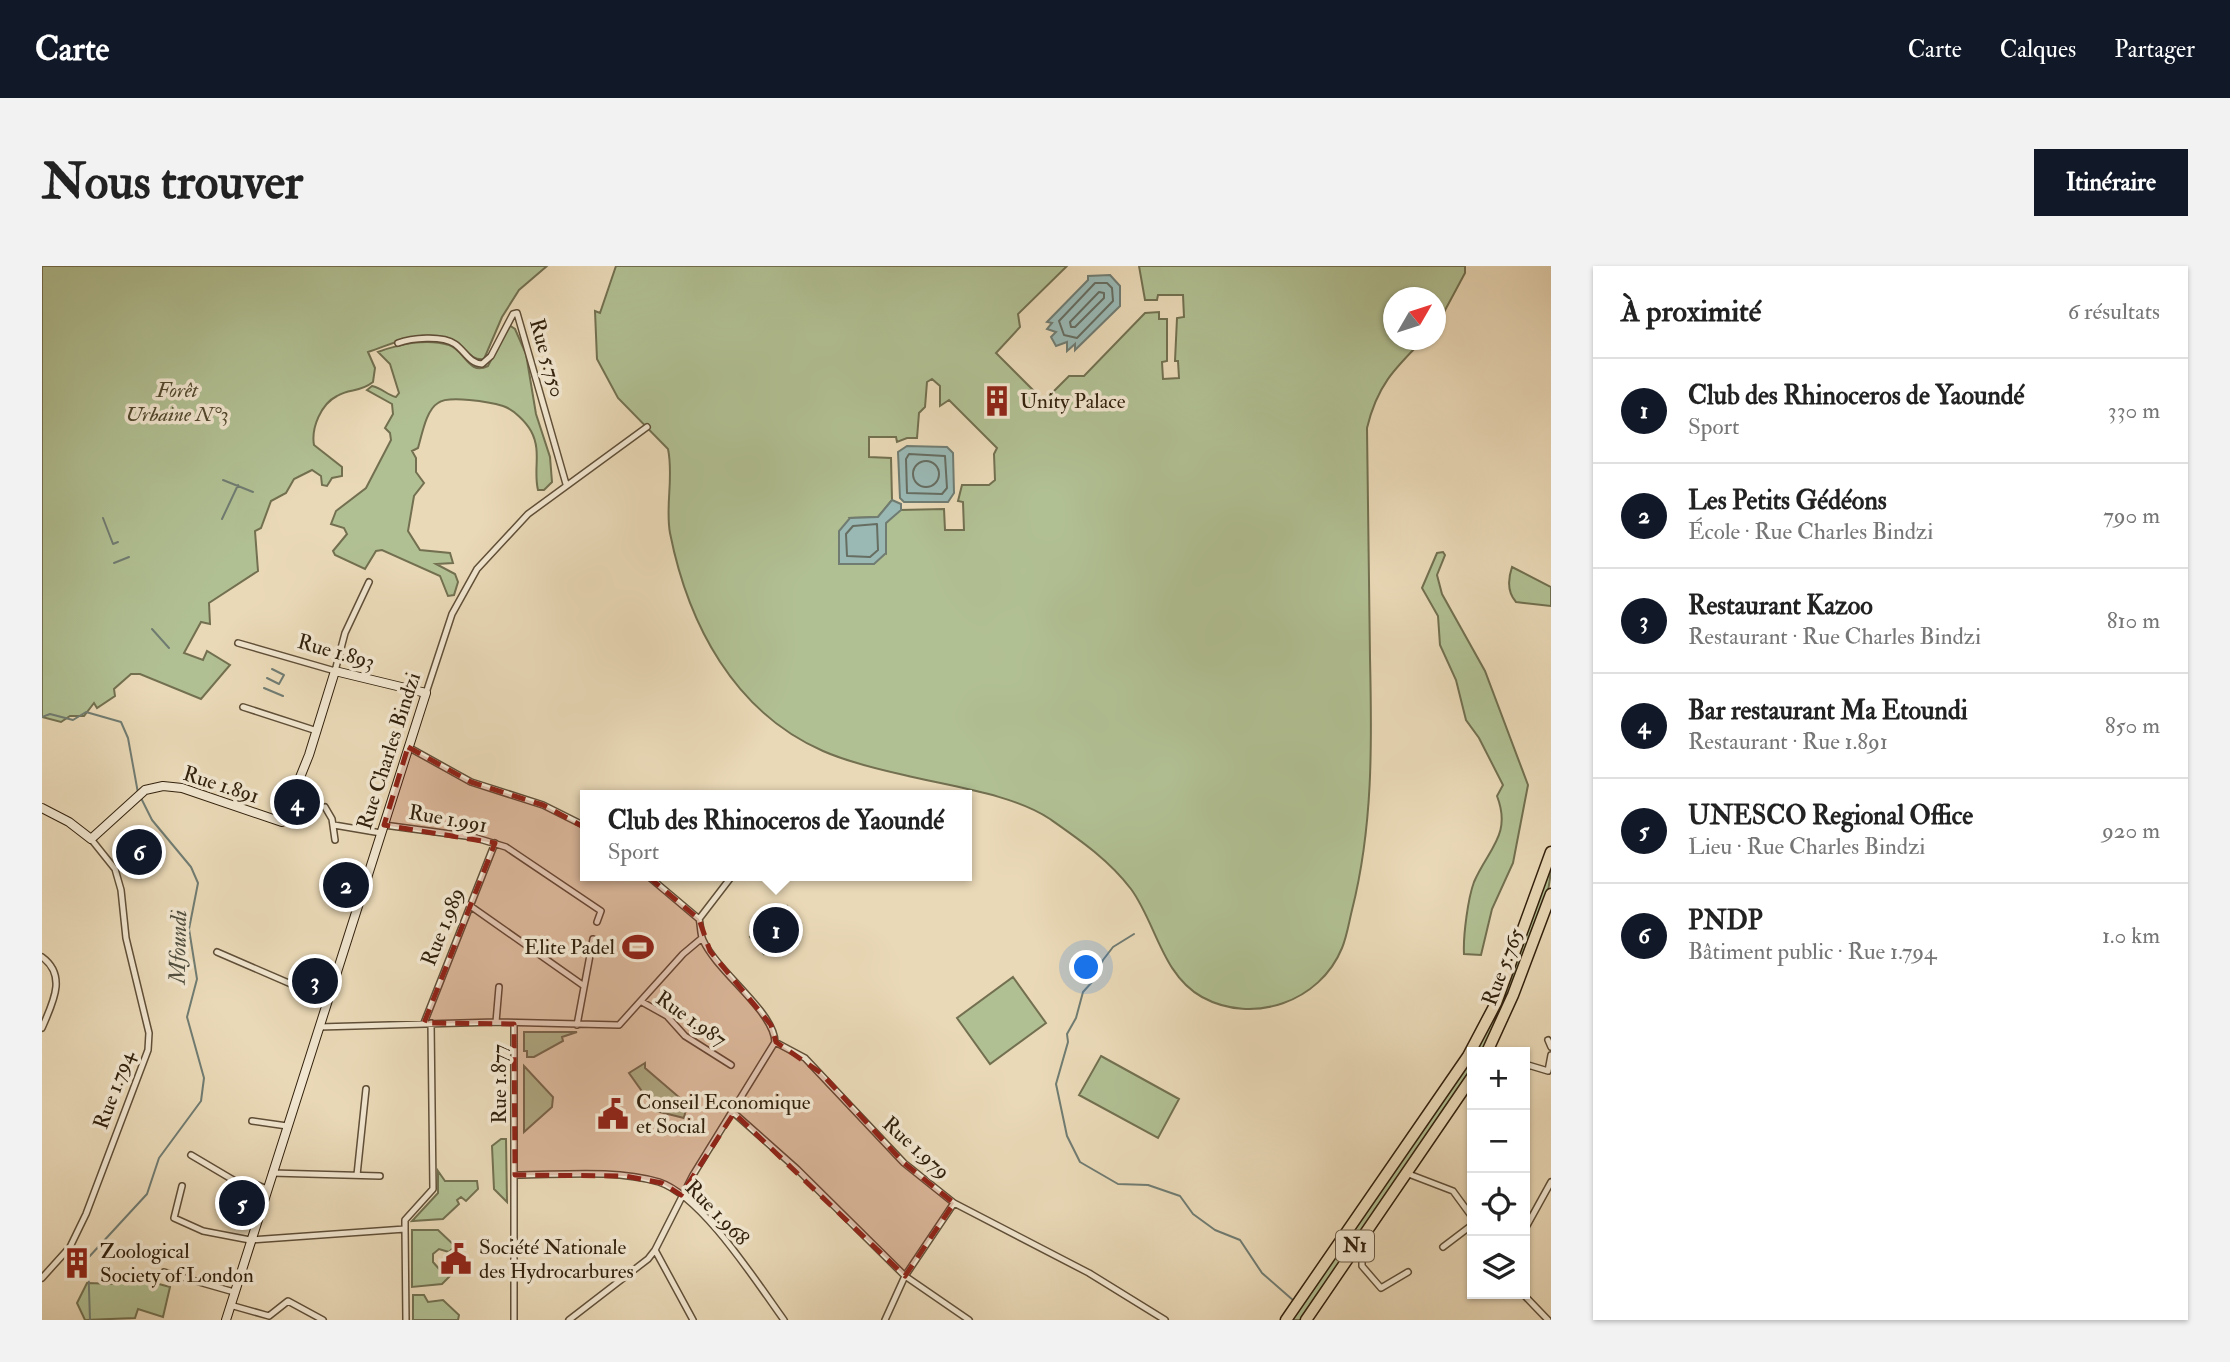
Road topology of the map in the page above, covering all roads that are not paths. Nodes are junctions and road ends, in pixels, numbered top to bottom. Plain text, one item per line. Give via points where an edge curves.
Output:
1 (398, 343) dead end
2 (647, 427) dead end
3 (566, 484) junction
4 (369, 582) dead end
5 (238, 643) dead end
6 (335, 671) junction
7 (426, 693) junction
8 (243, 707) dead end
9 (317, 731) junction
10 (408, 747) junction
11 (325, 807) dead end
12 (42, 808) edge
13 (580, 824) edge
14 (334, 825) junction
15 (382, 829) junction
16 (91, 839) junction
17 (335, 840) dead end
18 (495, 844) junction
19 (1551, 852) edge
20 (654, 881) edge
21 (728, 881) edge
22 (1551, 894) edge
23 (469, 905) junction
24 (699, 919) junction
25 (597, 922) dead end
26 (702, 938) junction
27 (593, 939) dead end
28 (217, 952) dead end
29 (42, 957) edge
30 (584, 986) junction
31 (499, 987) dead end
32 (328, 1000) junction
33 (642, 1002) junction
34 (496, 1022) junction
35 (427, 1023) junction
36 (514, 1024) junction
37 (577, 1025) junction
38 (318, 1027) junction
39 (42, 1028) edge
40 (1548, 1040) dead end
41 (775, 1042) junction
42 (1489, 1047) edge
43 (1551, 1047) edge
44 (1551, 1055) edge
45 (731, 1065) dead end
46 (1530, 1066) edge
47 (1467, 1084) edge
48 (366, 1088) dead end
49 (734, 1112) junction
50 (252, 1121) dead end
51 (287, 1125) junction
52 (191, 1155) dead end
53 (272, 1173) junction
54 (1406, 1173) junction
55 (357, 1175) junction
56 (515, 1175) junction
57 (380, 1176) dead end
58 (1551, 1182) edge
59 (182, 1186) dead end
60 (267, 1189) junction
61 (681, 1195) junction
62 (954, 1203) junction
63 (1465, 1205) joint
64 (1467, 1208) edge
65 (1530, 1220) edge
66 (405, 1229) junction
67 (1467, 1229) edge
68 (1362, 1237) junction
69 (250, 1240) junction
70 (1443, 1247) dead end
71 (655, 1250) junction
72 (164, 1272) dead end
73 (1408, 1272) dead end
74 (905, 1276) junction
75 (42, 1278) edge
76 (234, 1292) junction
77 (1528, 1299) edge
78 (230, 1305) junction
79 (270, 1318) edge
80 (226, 1320) edge
81 (323, 1320) edge
82 (405, 1320) edge
83 (514, 1320) edge
84 (569, 1320) edge
85 (693, 1320) edge
86 (784, 1320) edge
87 (885, 1320) edge
88 (969, 1320) edge
89 (1165, 1320) edge
90 (1286, 1320) edge
91 (1306, 1320) edge
92 (1548, 1320) edge

1 - 3 street, Rue 5.750 via 449,341 473,362 482,364 517,313
2 - 3 street, Rue Charles Bindzi
3 - 7 street, Rue Charles Bindzi via 505,536 465,586 442,638
4 - 6 street via 345,633
5 - 6 street, Rue 1.893
6 - 7 street, Rue 1.893
6 - 9 street, Rue 1.891
7 - 10 street, Rue Charles Bindzi
8 - 9 street
9 - 16 street, Rue 1.891 via 282,822 182,788 163,786 145,790
10 - 13 street via 471,782 543,805
10 - 15 street, Rue Charles Bindzi
11 - 14 street
12 - 16 street, Rue 1.794
14 - 15 street, Rue 1.991
14 - 17 street
15 - 18 street, Rue 1.991 via 473,837
15 - 32 street, Rue Charles Bindzi
16 - 75 street, Rue 1.794 via 115,869 121,890 126,938 149,1033 148,1050 86,1214 70,1247
18 - 23 street, Rue 1.989
18 - 25 street, Rue 1.991 via 601,911
19 - 90 highway, N1 via 1496,1003 1468,1056
20 - 24 street
21 - 24 street
22 - 42 highway, Rue 5.765
23 - 30 street
23 - 35 street, Rue 1.989
24 - 26 street
26 - 33 street
26 - 41 street via 771,1025
27 - 30 street
28 - 32 street
29 - 39 street via 54,970 57,984
30 - 37 street
31 - 34 street
32 - 38 street, Rue Charles Bindzi
33 - 37 street, Rue 1.987 via 620,1025
33 - 45 street, Rue 1.987
34 - 35 street, Rue 1.877
34 - 36 street, Rue 1.877
35 - 38 street
35 - 66 street via 433,1189 406,1219
36 - 37 street, Rue 1.987
36 - 56 street, Rue 1.877
38 - 51 street, Rue Charles Bindzi
40 - 43 street
41 - 49 street
41 - 62 street, Rue 1.979 via 813,1066 904,1163
44 - 46 street via 1548,1070
47 - 54 highway, N1
48 - 55 street
49 - 61 street
49 - 74 street
50 - 51 street
51 - 53 street, Rue Charles Bindzi
52 - 60 street via 240,1184 250,1182
53 - 55 street
53 - 60 street, Rue Charles Bindzi
54 - 63 street via 1448,1188
54 - 68 highway, N1
55 - 57 street
56 - 61 street, Rue 1.968 via 642,1178
56 - 83 street, Rue 1.877
58 - 65 street
59 - 69 street via 173,1213 180,1223
60 - 69 street, Rue Charles Bindzi
61 - 71 street
61 - 86 street, Rue 1.968 via 714,1227
62 - 74 street
62 - 89 street, Rue 1.979 via 1089,1273
63 - 64 street
66 - 69 street
66 - 82 street
67 - 70 street
68 - 73 street via 1362,1266 1383,1288
68 - 91 highway, N1
69 - 76 street, Rue Charles Bindzi
71 - 84 street
71 - 85 street
72 - 76 street
74 - 87 street
74 - 88 street
76 - 78 street, Rue Charles Bindzi
77 - 92 street
78 - 79 street
78 - 80 street, Rue Charles Bindzi
79 - 81 street via 288,1301

